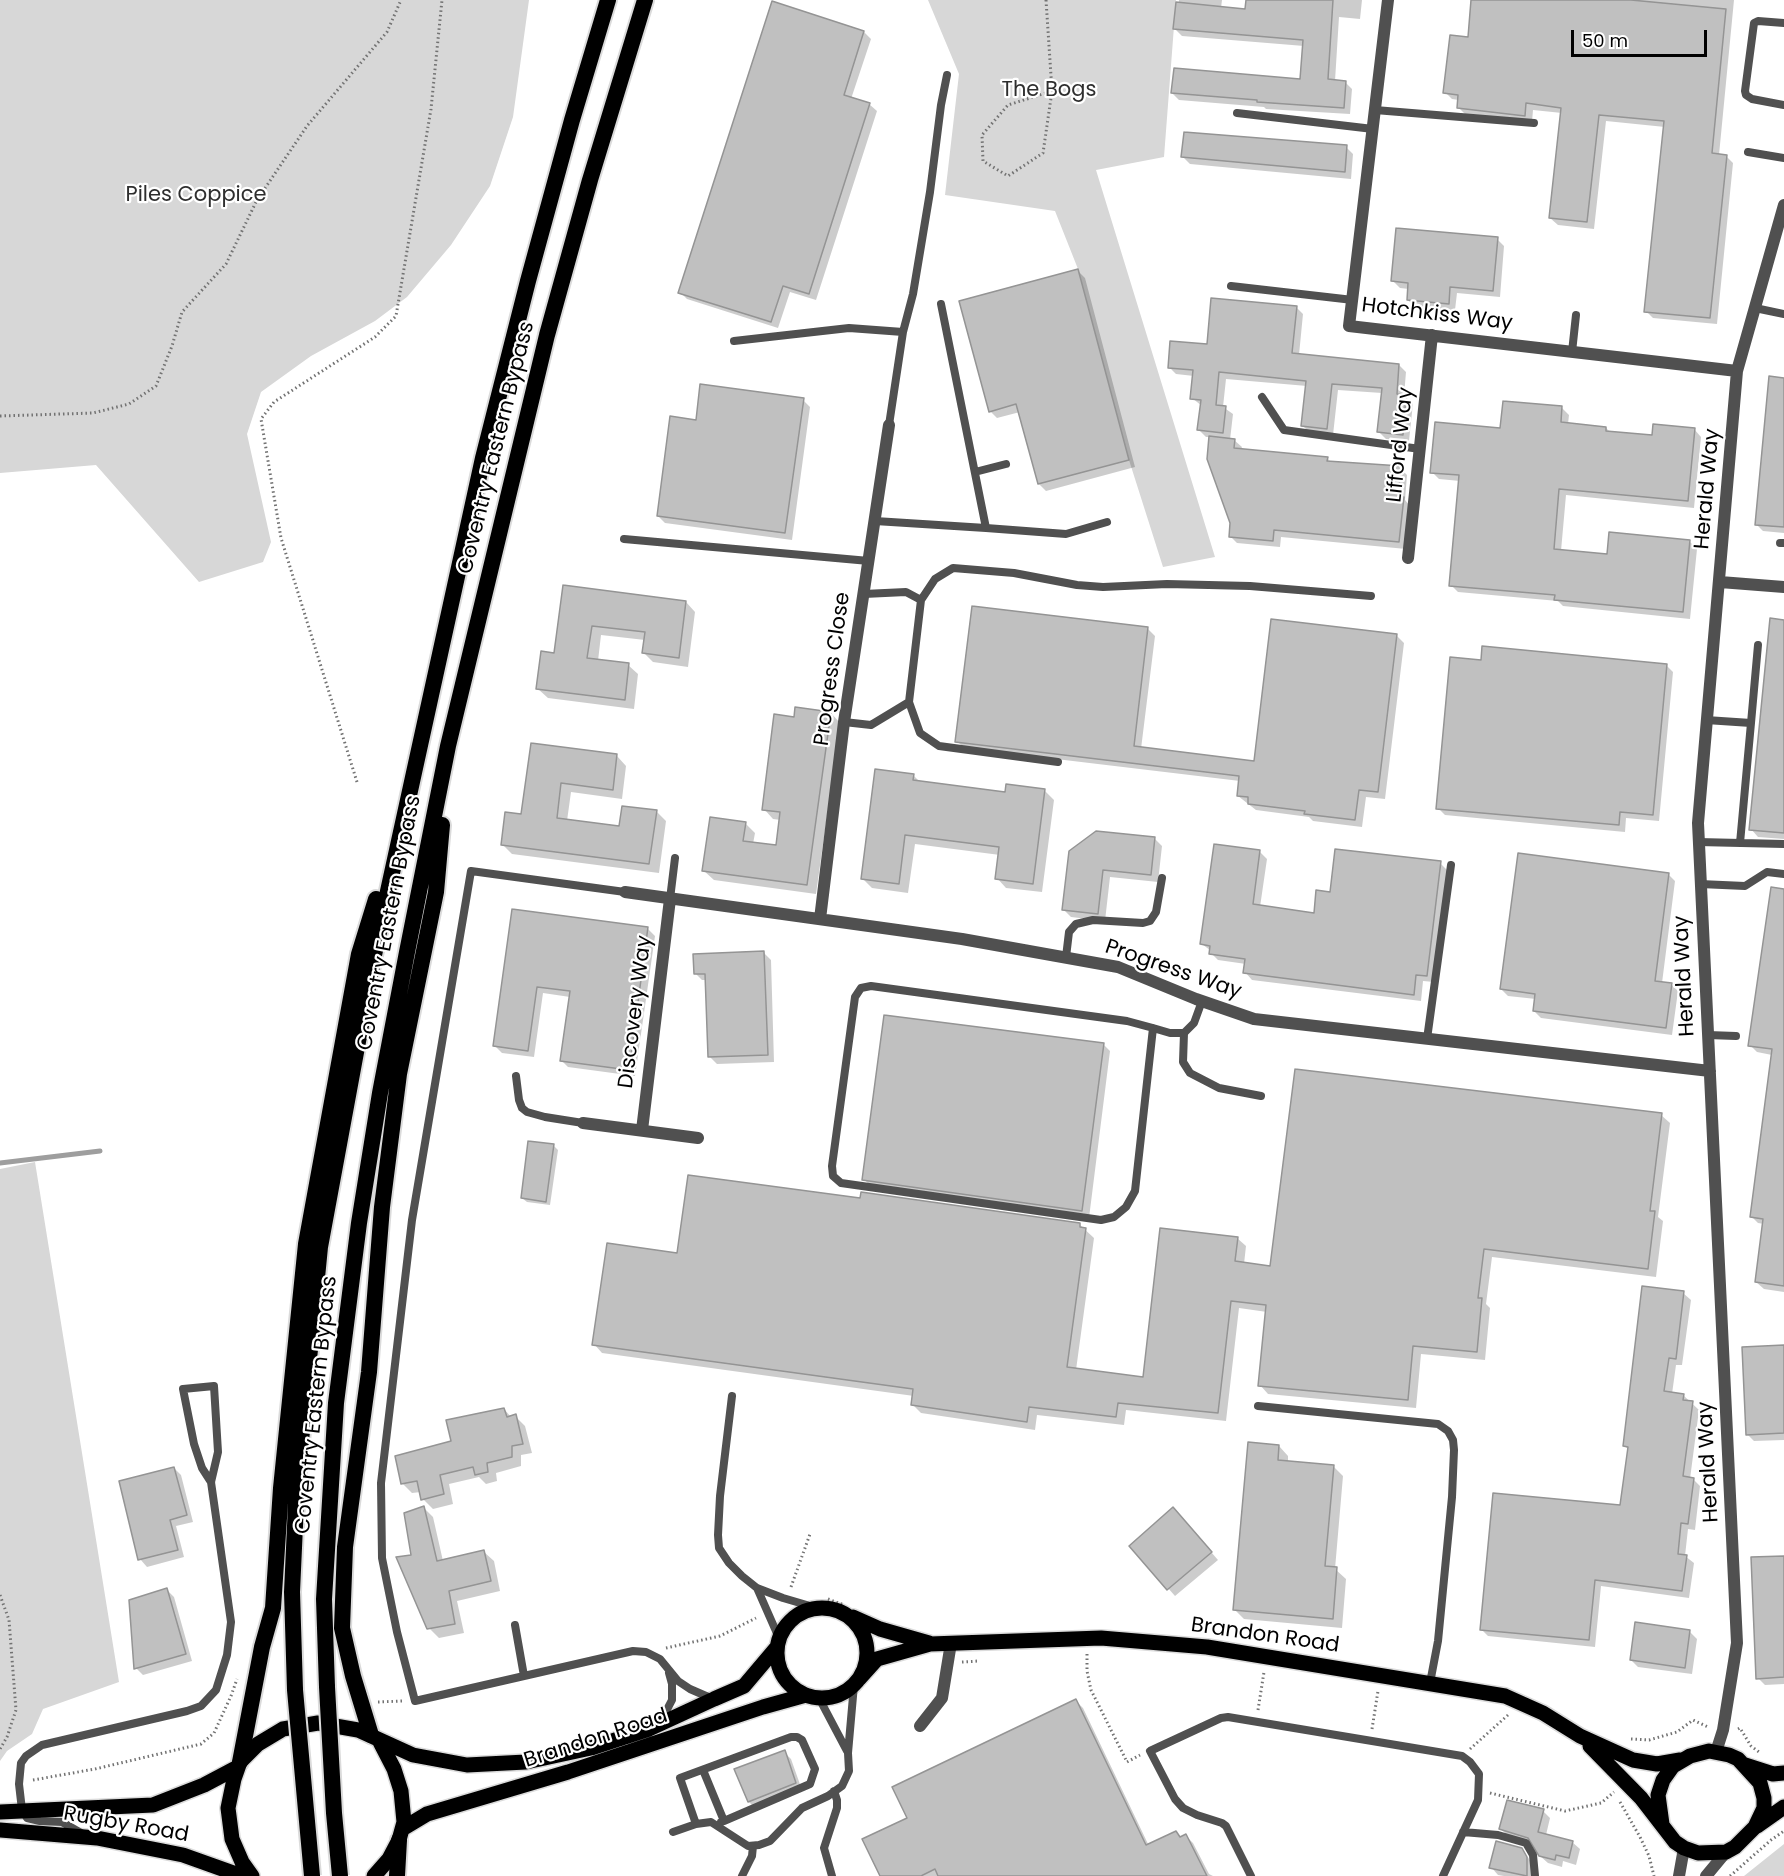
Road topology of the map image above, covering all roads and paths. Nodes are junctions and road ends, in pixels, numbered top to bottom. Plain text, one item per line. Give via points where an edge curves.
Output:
1 (401, 0) edge
2 (442, 0) edge
3 (608, 0) edge
4 (645, 0) edge
5 (1046, 0) edge
6 (1388, 0) edge
7 (1784, 23) edge
8 (947, 75) dead end
9 (1052, 91) junction
10 (1784, 105) edge
11 (1375, 110) junction
12 (1237, 113) dead end
13 (1534, 123) dead end
14 (1373, 129) junction
15 (1748, 152) dead end
16 (1784, 158) edge
17 (1784, 205) edge
18 (1231, 286) dead end
19 (1353, 300) junction
20 (941, 304) dead end
21 (1755, 308) junction
22 (1784, 314) edge
23 (1576, 315) dead end
24 (903, 332) junction
25 (1432, 335) junction
26 (734, 340) dead end
27 (1572, 352) junction
28 (1737, 371) junction
29 (1262, 397) dead end
30 (0, 416) edge
31 (889, 425) joint
32 (1420, 449) junction
33 (1006, 464) dead end
34 (975, 472) junction
35 (875, 521) junction
36 (1107, 522) dead end
37 (986, 528) junction
38 (624, 539) dead end
39 (1408, 558) dead end
40 (869, 561) junction
41 (1720, 582) junction
42 (1784, 587) edge
43 (864, 594) junction
44 (1371, 596) dead end
45 (921, 600) junction
46 (1758, 645) dead end
47 (909, 702) junction
48 (1706, 720) junction
49 (844, 722) junction
50 (1751, 723) junction
51 (448, 746) junction
52 (1058, 762) dead end
53 (357, 782) dead end
54 (407, 800) junction
55 (1698, 842) junction
56 (1740, 843) junction
57 (1784, 844) edge
58 (675, 858) dead end
59 (1451, 865) dead end
60 (1784, 874) edge
61 (1162, 878) dead end
62 (1700, 884) junction
63 (625, 892) joint
64 (670, 899) junction
65 (820, 920) junction
66 (1066, 957) junction
67 (1202, 1001) junction
68 (1153, 1028) junction
69 (1184, 1033) junction
70 (1708, 1035) junction
71 (1736, 1036) dead end
72 (1427, 1039) junction
73 (1710, 1071) junction
74 (516, 1076) dead end
75 (1261, 1096) dead end
76 (583, 1123) joint
77 (642, 1130) junction
78 (698, 1138) dead end
79 (732, 1396) dead end
80 (1258, 1406) dead end
81 (211, 1482) junction
82 (810, 1534) dead end
83 (757, 1588) junction
84 (799, 1592) dead end
85 (0, 1595) edge
86 (822, 1603) junction
87 (846, 1610) junction
88 (769, 1611) junction
89 (514, 1625) dead end
90 (778, 1642) junction
91 (951, 1643) junction
92 (930, 1644) junction
93 (646, 1652) junction
94 (1266, 1656) junction
95 (669, 1670) junction
96 (1087, 1671) dead end
97 (238, 1675) dead end
98 (1381, 1675) junction
99 (524, 1676) junction
100 (856, 1682) junction
101 (1430, 1683) junction
102 (813, 1697) junction
103 (714, 1699) junction
104 (415, 1701) junction
105 (363, 1703) junction
106 (1521, 1703) junction
107 (1256, 1721) junction
108 (658, 1724) junction
109 (920, 1726) dead end
110 (1723, 1730) junction
111 (1580, 1736) junction
112 (375, 1738) junction
113 (1370, 1739) junction
114 (1624, 1739) dead end
115 (0, 1749) edge
116 (1150, 1750) junction
117 (848, 1752) junction
118 (1716, 1752) junction
119 (1462, 1756) junction
120 (1766, 1757) dead end
121 (1680, 1760) junction
122 (239, 1764) junction
123 (1745, 1766) junction
124 (703, 1770) junction
125 (1784, 1773) edge
126 (18, 1784) junction
127 (1605, 1786) dead end
128 (1479, 1790) junction
129 (834, 1791) junction
130 (1612, 1794) junction
131 (1784, 1807) edge
132 (22, 1810) junction
133 (0, 1812) edge
134 (721, 1823) junction
135 (696, 1824) junction
136 (1662, 1824) junction
137 (1755, 1827) junction
138 (0, 1830) edge
139 (1784, 1831) edge
140 (673, 1832) dead end
141 (1463, 1832) junction
142 (400, 1835) junction
143 (87, 1837) junction
144 (753, 1846) junction
145 (1684, 1848) junction
146 (1726, 1852) junction
147 (242, 1876) edge
148 (252, 1876) edge
149 (312, 1876) edge
150 (340, 1876) edge
151 (374, 1876) edge
152 (397, 1876) edge
153 (742, 1876) edge
154 (832, 1876) edge
155 (1251, 1876) edge
156 (1443, 1876) edge
157 (1535, 1876) edge
158 (1654, 1876) edge
159 (1678, 1876) edge
160 (1706, 1876) edge
161 (1730, 1876) edge

1 - 30 path via 387,32 307,126 257,200 226,264 182,312 156,386 129,404 93,413
2 - 53 path via 431,108 396,316 375,337 274,402 261,419 281,538
3 - 54 highway, Coventry Eastern Bypass via 544,223 483,458
4 - 51 highway, Coventry Eastern Bypass via 547,335
5 - 9 path
6 - 11 street, Hotchkiss Way
7 - 10 lane via 1754,23 1745,91 1752,99
8 - 24 lane via 913,294
9 - 9 path via 1008,105 982,135 983,161 1008,176 1043,153
11 - 13 lane
11 - 14 street, Hotchkiss Way
12 - 14 lane
14 - 19 street, Hotchkiss Way
15 - 16 lane
17 - 21 street, Herald Way
18 - 19 lane
19 - 25 street, Hotchkiss Way via 1350,326
20 - 34 lane
21 - 22 lane
21 - 28 street, Herald Way
23 - 27 lane
24 - 26 lane via 849,328
24 - 31 lane
25 - 27 street, Hotchkiss Way
25 - 32 street, Lifford Way
27 - 28 street, Hotchkiss Way
28 - 41 street, Herald Way
29 - 32 lane via 1284,430
31 - 35 street, Progress Close
32 - 39 street, Lifford Way
33 - 34 lane
34 - 37 lane
35 - 37 lane
35 - 40 street, Progress Close
36 - 37 lane via 1066,534
38 - 40 lane
40 - 43 street, Progress Close
41 - 42 street
41 - 48 street, Herald Way
43 - 45 lane via 906,592
43 - 49 street, Progress Close
44 - 45 lane via 1250,586 1103,587 953,568 935,579
45 - 47 lane
46 - 50 lane
47 - 49 lane via 871,725
47 - 52 lane via 920,733 939,746
48 - 50 lane
48 - 55 street, Herald Way
49 - 65 street, Progress Close
50 - 56 lane
51 - 105 highway via 436,892 399,1074 382,1207 369,1372 345,1547 342,1628
51 - 150 highway, Coventry Eastern Bypass, bridge via 380,1094 336,1403 324,1599
54 - 122 highway via 359,954 306,1244 273,1608
54 - 149 highway, Coventry Eastern Bypass, bridge via 320,1247 297,1482 292,1592 295,1690
55 - 56 lane
55 - 62 street, Herald Way
56 - 57 lane
58 - 64 lane
59 - 72 lane
60 - 62 lane via 1767,872 1745,886
61 - 66 lane via 1156,912 1150,921 1092,920 1076,924 1069,932
62 - 70 street, Herald Way
63 - 64 street, Progress Way
63 - 104 lane via 471,871 411,1220 381,1483 382,1558
64 - 65 street, Progress Way
64 - 77 street, Discovery Way
65 - 66 street, Progress Way
66 - 67 street, Progress Way via 1118,967
67 - 69 lane via 1194,1023
67 - 72 street, Progress Way via 1254,1019
68 - 68 lane via 1127,1021 883,987 861,988 855,996 833,1176 841,1183 1101,1220 1114,1217 1126,1207 1135,1191
68 - 69 lane
69 - 75 lane via 1183,1062 1190,1073 1219,1089
70 - 71 lane
70 - 73 street, Herald Way
72 - 73 street, Progress Way
73 - 110 street, Herald Way via 1737,1642
74 - 76 lane via 519,1100 527,1112
76 - 77 street
77 - 78 street
79 - 83 lane via 720,1496 719,1548 729,1563
80 - 101 lane via 1438,1424 1448,1431 1454,1450 1452,1497 1438,1641
81 - 81 lane via 194,1444 183,1389 214,1386 218,1452
81 - 126 lane via 231,1622 227,1655 216,1690 201,1706 187,1711 42,1745 21,1763
82 - 84 path via 790,1589
83 - 86 lane
83 - 88 lane
85 - 115 path via 9,1620 16,1710
86 - 87 path
86 - 87 main road
86 - 90 main road via 789,1622
87 - 92 main road, Brandon Road via 880,1629
87 - 100 main road via 861,1629 867,1645 866,1663
88 - 90 lane
88 - 93 path via 720,1636
89 - 99 lane
90 - 102 main road via 778,1663 785,1678 795,1689
90 - 103 main road, Brandon Road via 744,1686
91 - 92 main road, Brandon Road
91 - 94 main road, Brandon Road via 1101,1638
91 - 109 street via 942,1698
92 - 100 main road, Brandon Road via 877,1659
93 - 95 lane via 660,1659
93 - 99 lane via 633,1651
94 - 98 main road, Brandon Road
94 - 107 path
95 - 103 lane via 690,1689
95 - 108 lane via 672,1700
96 - 116 path via 1090,1690 1127,1762
97 - 126 path via 214,1734 201,1744
98 - 101 main road, Brandon Road
98 - 113 path
99 - 104 lane
100 - 102 main road via 838,1695
100 - 117 lane
101 - 106 main road, Brandon Road via 1505,1696
102 - 117 lane
102 - 142 main road, Brandon Road via 763,1707 427,1814
103 - 108 main road, Brandon Road
104 - 105 path
105 - 112 highway
106 - 111 main road, Brandon Road
106 - 119 path
107 - 113 lane
107 - 116 lane via 1221,1718
108 - 112 main road, Brandon Road via 591,1748 526,1762 467,1766 413,1755
110 - 114 path via 1693,1720 1677,1732 1649,1740
110 - 118 street, Herald Way
110 - 120 path via 1740,1728 1751,1746
111 - 121 main road, Brandon Road via 1633,1760 1658,1764
111 - 136 main road, Brandon Road
112 - 122 main road, Brandon Road via 358,1730 318,1723 284,1729 258,1744
112 - 142 main road via 394,1769 401,1791 404,1810
113 - 119 lane
116 - 155 lane via 1183,1808 1226,1826
117 - 129 lane via 849,1771 842,1786
118 - 121 main road
118 - 123 main road via 1738,1759
119 - 128 lane via 1479,1774
121 - 136 main road via 1660,1787
122 - 132 main road, Rugby Road via 204,1785 153,1804
122 - 148 main road via 228,1808 232,1839
123 - 125 main road
123 - 137 main road via 1760,1783 1764,1798
124 - 134 lane
124 - 134 lane via 791,1737 805,1744 815,1769 810,1784
124 - 135 lane via 680,1778
126 - 132 lane
127 - 130 path
128 - 130 path via 1565,1811 1601,1803
128 - 141 lane
129 - 144 lane via 802,1808 770,1841
129 - 154 lane via 837,1808 824,1848
130 - 158 path via 1640,1837
131 - 137 main road
132 - 133 main road, Rugby Road
132 - 143 lane via 27,1818 62,1822
134 - 135 lane
134 - 144 lane via 740,1842
135 - 140 lane
136 - 145 main road
137 - 146 main road
138 - 143 main road, Rugby Road
139 - 161 path
141 - 156 lane
141 - 157 lane via 1498,1835 1526,1843 1533,1855
142 - 151 main road via 389,1860
142 - 152 highway
143 - 147 main road, Rugby Road via 183,1855
144 - 153 lane
145 - 146 main road via 1698,1853
145 - 159 street
146 - 160 street

